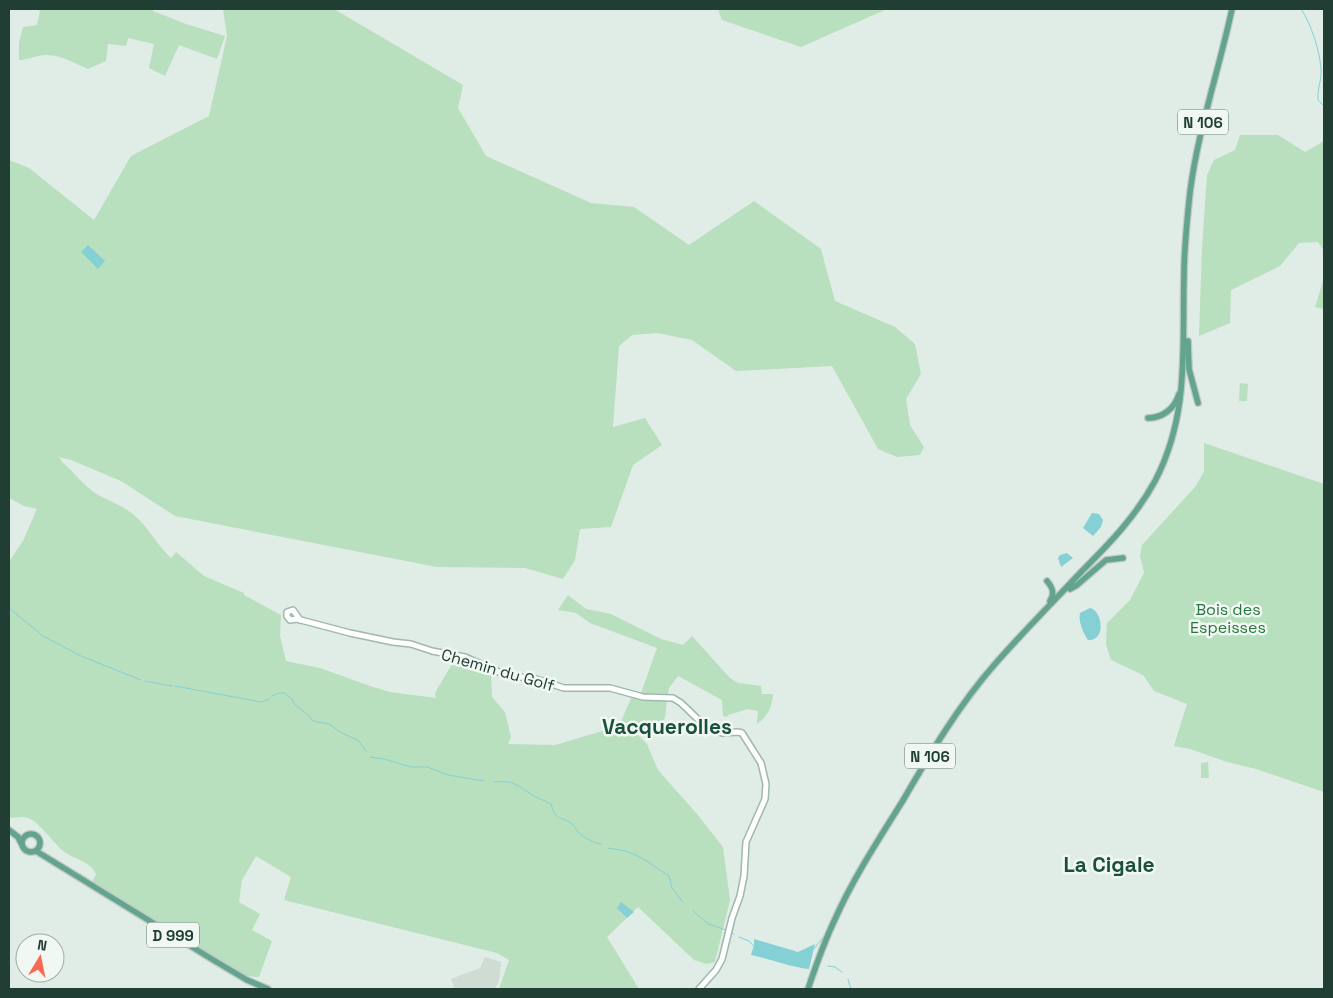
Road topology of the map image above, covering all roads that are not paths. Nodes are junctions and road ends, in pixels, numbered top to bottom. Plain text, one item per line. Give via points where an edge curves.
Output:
1 (1232, 9) edge
2 (1187, 230) junction
3 (1188, 342) junction
4 (1183, 370) junction
5 (1198, 402) dead end
6 (1148, 418) dead end
7 (1123, 558) dead end
8 (1047, 581) dead end
9 (1070, 587) junction
10 (1060, 597) junction
11 (297, 617) dead end
12 (1021, 635) junction
13 (9, 830) edge
14 (25, 836) junction
15 (22, 843) junction
16 (38, 849) junction
17 (828, 936) junction
18 (268, 989) edge
19 (699, 989) edge
20 (808, 989) edge

1 - 2 main road, N 106 via 1198,146
2 - 3 main road, N 106
2 - 4 main road, N 106
3 - 5 main road via 1188,369
3 - 9 main road, N 106 via 1182,408 1172,449 1162,472 1130,524
4 - 6 main road via 1174,406
4 - 9 main road, N 106 via 1176,426 1154,482 1124,527
7 - 9 main road via 1106,560 1077,586
8 - 12 main road via 1053,590 1052,600
9 - 10 main road, N 106
10 - 12 main road, N 106
10 - 17 main road, N 106 via 997,667 960,715 867,865
11 - 19 street, Chemin du Golf via 344,632 466,657 508,676 533,678 564,688 610,688 648,698 673,698 709,729 742,733 763,769 765,799 746,842 740,896 722,959
12 - 17 main road, N 106 via 978,684 948,727 853,883
13 - 14 main road
13 - 15 main road
14 - 15 main road
14 - 16 main road via 30,834 40,840
15 - 16 main road via 26,852
16 - 18 main road, D 999 via 100,891 247,980
17 - 20 main road, N 106

